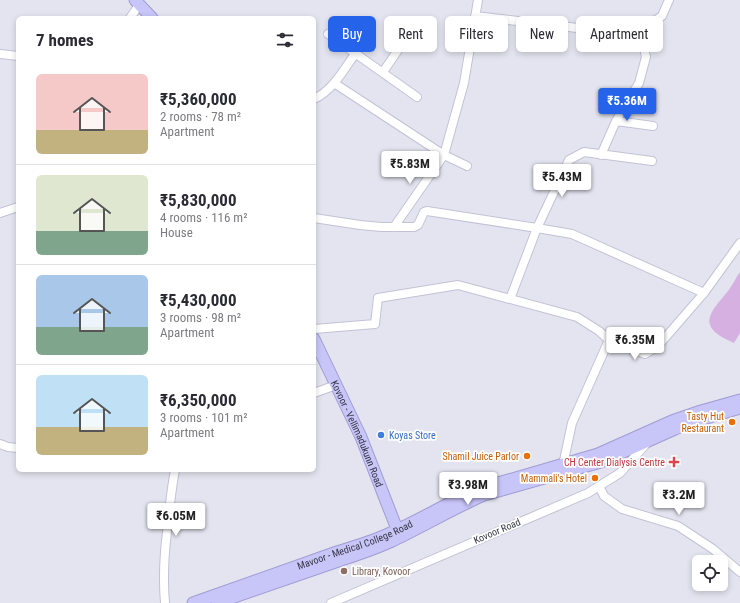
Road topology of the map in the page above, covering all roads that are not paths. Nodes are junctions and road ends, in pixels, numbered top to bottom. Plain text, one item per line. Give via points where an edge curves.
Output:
1 (478, 0) edge
2 (669, 0) edge
3 (137, 2) edge
4 (131, 16) edge
5 (150, 16) edge
6 (475, 16) edge
7 (662, 16) edge
8 (508, 20) edge
9 (576, 28) edge
10 (352, 52) edge
11 (397, 52) edge
12 (469, 52) edge
13 (645, 52) edge
14 (0, 54) edge
15 (355, 54) junction
16 (16, 56) edge
17 (383, 72) junction
18 (334, 83) junction
19 (417, 97) dead end
20 (316, 98) edge
21 (616, 122) junction
22 (653, 126) dead end
23 (444, 155) junction
24 (601, 155) junction
25 (652, 162) dead end
26 (467, 166) dead end
27 (16, 208) edge
28 (0, 213) edge
29 (316, 218) edge
30 (394, 227) junction
31 (537, 228) junction
32 (740, 243) edge
33 (704, 293) junction
34 (510, 299) junction
35 (316, 329) edge
36 (610, 340) junction
37 (316, 343) edge
38 (336, 386) junction
39 (316, 392) edge
40 (740, 400) edge
41 (740, 408) edge
42 (651, 435) junction
43 (0, 444) edge
44 (16, 448) edge
45 (563, 465) junction
46 (175, 472) edge
47 (599, 486) junction
48 (437, 514) junction
49 (400, 533) junction
50 (740, 572) edge
51 (342, 601) edge
52 (165, 603) edge
53 (193, 603) edge
54 (217, 603) edge
55 (331, 603) edge

1 - 6 street
2 - 7 street
3 - 4 street
3 - 5 main road
8 - 9 street
10 - 15 street
11 - 17 street
12 - 23 street via 464,82
13 - 21 street via 646,57 639,83
14 - 16 street
15 - 17 street
15 - 18 street
17 - 19 street
18 - 20 street
18 - 23 street
21 - 22 street
21 - 24 street
23 - 26 street
23 - 30 street
24 - 25 street
24 - 31 street via 584,152 569,160
27 - 28 street
29 - 30 street
30 - 31 street via 414,227 427,211
31 - 33 street via 572,234
31 - 34 street
32 - 33 street
33 - 36 street via 658,346 645,354
34 - 35 street via 458,285 378,298 375,324
34 - 36 street via 577,317
36 - 45 street via 572,423
37 - 38 main road, Kovoor - Vellimadukunn Road
38 - 39 street
38 - 49 main road, Kovoor - Vellimadukunn Road via 361,437
40 - 42 main road, Mavoor - Medical College Road via 672,421
41 - 42 main road
42 - 45 main road, Mavoor - Medical College Road
42 - 47 street, Kovoor Road via 620,473
42 - 48 main road via 601,462 484,495
43 - 44 street
45 - 48 main road, Mavoor - Medical College Road via 481,488 464,495
46 - 52 street via 164,547
47 - 50 street via 604,496 622,509 678,526 714,549
47 - 51 street, Kovoor Road
48 - 49 main road, Mavoor - Medical College Road
49 - 53 main road, Mavoor - Medical College Road via 386,535
49 - 54 main road via 389,542 359,554
51 - 55 street, Kovoor Road

